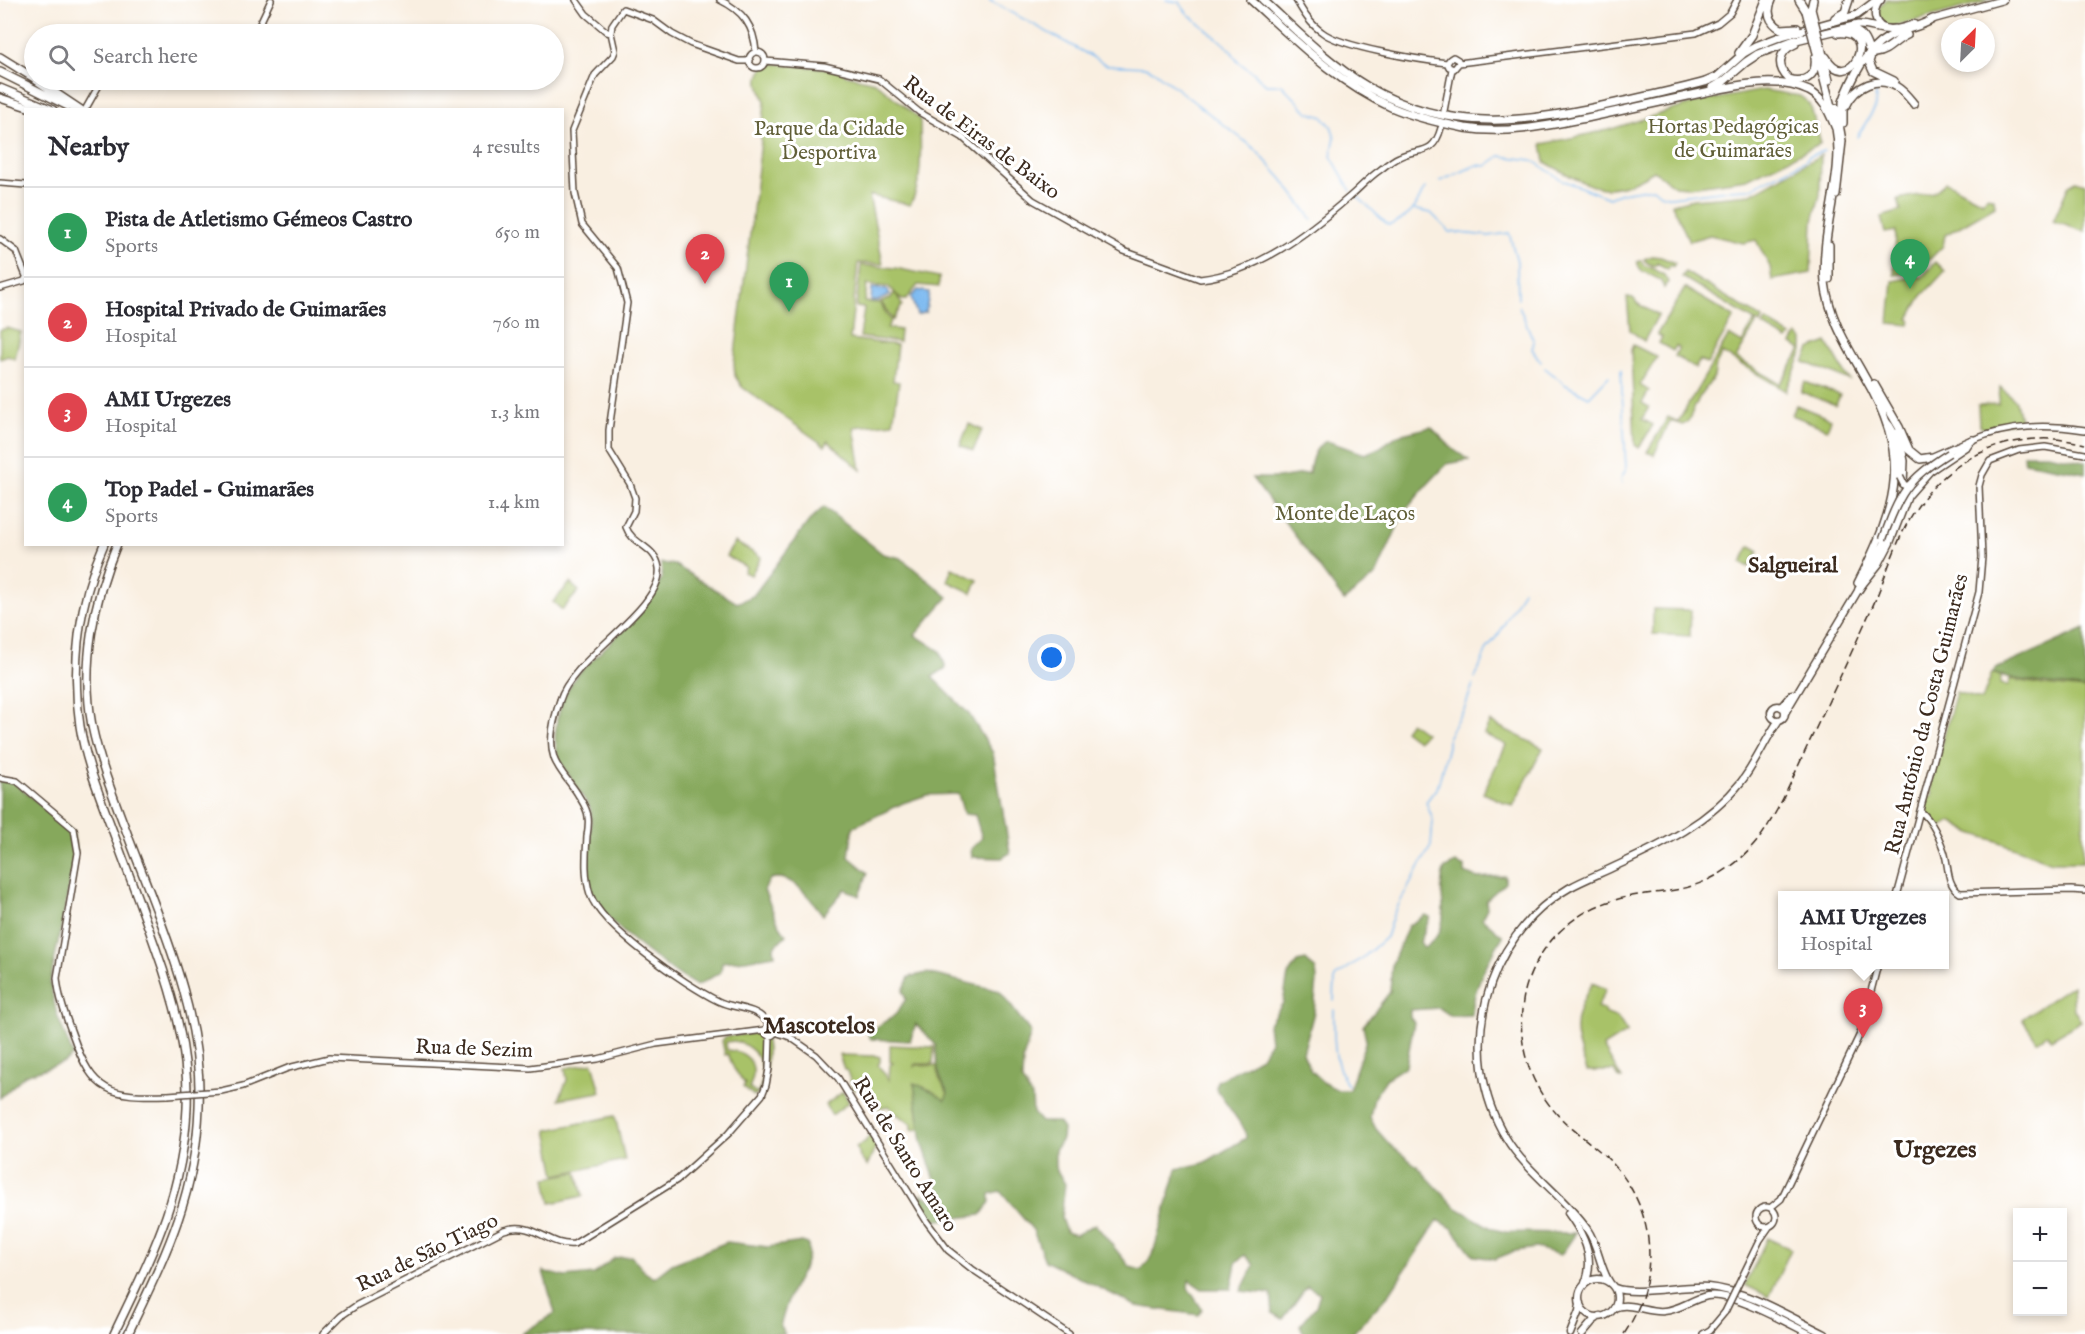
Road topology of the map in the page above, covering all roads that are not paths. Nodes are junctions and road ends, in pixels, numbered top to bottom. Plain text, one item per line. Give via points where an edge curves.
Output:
1 (271, 0) edge
2 (576, 0) edge
3 (720, 0) edge
4 (1251, 0) edge
5 (1263, 0) edge
6 (1296, 0) edge
7 (1732, 0) edge
8 (1737, 0) edge
9 (1766, 0) edge
10 (1772, 0) edge
11 (1802, 0) edge
12 (1811, 0) edge
13 (1849, 0) edge
14 (1879, 0) edge
15 (2003, 0) edge
16 (1732, 8) junction
17 (1809, 10) junction
18 (1933, 19) junction
19 (260, 24) edge
20 (1826, 24) junction
21 (1895, 29) junction
22 (1804, 30) junction
23 (1833, 32) junction
24 (1843, 32) junction
25 (611, 33) junction
26 (1907, 35) dead end
27 (1806, 38) junction
28 (1886, 38) junction
29 (1819, 48) junction
30 (1868, 48) dead end
31 (756, 52) junction
32 (1875, 53) dead end
33 (0, 57) edge
34 (750, 61) junction
35 (765, 61) junction
36 (1733, 62) junction
37 (1448, 63) junction
38 (1459, 63) junction
39 (1452, 69) junction
40 (0, 72) edge
41 (24, 72) edge
42 (24, 84) edge
43 (0, 88) edge
44 (36, 90) edge
45 (52, 90) edge
46 (96, 90) edge
47 (1908, 92) dead end
48 (1690, 95) junction
49 (0, 98) edge
50 (1914, 104) dead end
51 (31, 108) edge
52 (48, 108) edge
53 (72, 108) edge
54 (80, 108) edge
55 (84, 108) edge
56 (1444, 111) dead end
57 (1843, 123) junction
58 (1441, 128) dead end
59 (1839, 131) junction
60 (0, 183) edge
61 (24, 185) edge
62 (0, 239) edge
63 (24, 272) edge
64 (24, 281) edge
65 (0, 288) edge
66 (1893, 416) junction
67 (1887, 422) junction
68 (2085, 430) edge
69 (1972, 440) junction
70 (2085, 454) edge
71 (1930, 471) junction
72 (103, 546) edge
73 (116, 546) edge
74 (1858, 586) junction
75 (1783, 710) junction
76 (1776, 719) junction
77 (0, 778) edge
78 (1920, 811) junction
79 (1918, 819) junction
80 (1934, 830) junction
81 (1898, 891) edge
82 (2085, 891) edge
83 (1877, 969) edge
84 (767, 1028) junction
85 (773, 1034) junction
86 (1555, 1195) junction
87 (1772, 1211) junction
88 (1760, 1226) junction
89 (1768, 1227) junction
90 (1760, 1240) junction
91 (1585, 1284) junction
92 (1613, 1286) junction
93 (1580, 1299) junction
94 (1614, 1308) junction
95 (1600, 1316) junction
96 (114, 1334) edge
97 (128, 1334) edge
98 (323, 1334) edge
99 (1069, 1334) edge
100 (1570, 1334) edge
101 (1582, 1334) edge
102 (1704, 1334) edge
103 (1810, 1334) edge
104 (1825, 1334) edge

1 - 19 street
2 - 25 street via 586,14
3 - 31 street via 736,8 748,21
4 - 48 highway via 1315,58 1365,94 1392,108 1431,120 1468,128 1540,127
5 - 36 highway via 1320,52 1371,88 1431,113 1469,120 1529,120 1600,106 1705,82
6 - 37 street via 1310,22 1332,38
7 - 16 street
8 - 16 street
9 - 36 highway via 1750,39
10 - 22 highway via 1768,13 1775,26
11 - 17 highway
12 - 17 highway
13 - 20 highway via 1845,12
14 - 20 highway via 1857,15
14 - 21 main road via 1876,22
15 - 18 main road
16 - 38 street via 1718,23 1696,33
17 - 29 highway, bridge
18 - 21 main road
18 - 28 highway
20 - 22 highway
21 - 23 highway via 1885,31 1861,25
22 - 36 highway via 1762,43
23 - 24 highway
23 - 27 highway
24 - 29 highway via 1853,36 1859,47 1859,58 1851,67 1834,67
24 - 30 highway via 1860,33
25 - 34 street via 614,20 623,9 653,20 681,40 739,61
25 - 84 street via 615,51 595,75 572,131 575,193 582,224 618,268 627,303 609,450 635,498 626,527 628,533 655,555 659,570 656,587 573,676 560,697 552,738 555,759 589,816 585,861 590,895 602,915 676,976 721,1002 758,1013 765,1017
26 - 32 highway via 1885,51
27 - 29 highway via 1782,53 1781,66 1786,77 1798,81 1811,76
27 - 48 highway via 1758,54 1718,85
28 - 47 highway via 1870,56 1871,68
28 - 57 highway via 1867,55 1850,84 1843,102
29 - 59 highway
31 - 34 street
31 - 35 street
33 - 41 highway
34 - 35 street via 751,66 758,68
35 - 58 street, Rua de Eiras de Baixo via 824,66 879,79 918,112 962,137 1033,200 1117,248 1200,279 1243,269 1298,238 1378,171 1400,156 1429,148
37 - 38 street via 1453,57
37 - 39 street
38 - 39 street
39 - 56 street
40 - 42 highway
43 - 52 highway
44 - 53 highway
45 - 54 highway
46 - 55 street
48 - 59 highway via 1751,84 1792,86 1823,102
49 - 51 highway
50 - 57 highway via 1896,86 1869,83 1850,98
57 - 59 highway
59 - 66 highway via 1842,158 1828,263 1833,303 1843,331
59 - 67 highway via 1825,239 1828,304 1839,333 1874,391
60 - 61 street
62 - 63 street via 16,251
64 - 65 street
66 - 69 highway via 1909,450 1920,459
66 - 74 highway via 1904,461 1902,497 1886,541
67 - 71 main road, bridge via 1897,446 1904,485 1912,486
67 - 74 highway via 1895,458 1894,488 1882,532
68 - 69 street via 2030,426
69 - 71 main road
69 - 74 main road, bridge via 1922,471 1905,489
70 - 78 street, Rua António da Costa Guimarães via 2045,447 2019,450 1990,461 1982,475 1979,592
71 - 74 main road via 1908,496 1884,555 1872,574
72 - 96 highway via 80,627 76,678 80,727 94,780 171,991 183,1044 187,1106 173,1200
73 - 97 highway via 92,629 88,678 92,725 105,776 183,988 195,1042 199,1106 195,1155 185,1203 168,1250
74 - 75 main road
75 - 76 main road via 1782,718
75 - 76 main road via 1772,709
76 - 86 main road via 1750,769 1716,809 1686,831 1561,893 1520,930 1498,966 1481,1026 1485,1091 1507,1140
77 - 84 street, Rua de Sezim, bridge via 17,781 74,829 78,853 57,978 58,997 86,1069 100,1084 120,1094 221,1091 329,1058 530,1068
78 - 79 street, Rua António da Costa Guimarães
78 - 80 street
79 - 80 street
79 - 81 street, Rua António da Costa Guimarães
80 - 82 street via 1951,884 1960,893
83 - 87 street via 1860,1034
84 - 85 street via 766,1034
85 - 98 street, Rua de São Tiago via 764,1091 728,1134 677,1180 574,1244 523,1227 504,1230 357,1305
85 - 99 street, Rua de Santo Amaro via 790,1037 816,1055 838,1078 930,1228 948,1250
86 - 91 main road via 1586,1242 1589,1259
86 - 92 main road via 1590,1233 1602,1269
87 - 88 street via 1761,1209 1756,1214
87 - 89 street via 1775,1221
88 - 89 street
88 - 90 street
89 - 90 street
90 - 102 street, bridge via 1725,1312
91 - 92 main road via 1600,1279
91 - 93 main road
92 - 94 main road via 1617,1298
92 - 104 main road via 1630,1291 1697,1287 1729,1291
93 - 95 main road via 1584,1310
93 - 100 main road
94 - 95 main road
94 - 103 main road via 1629,1306 1662,1312 1703,1297 1718,1296 1741,1302
95 - 101 main road

